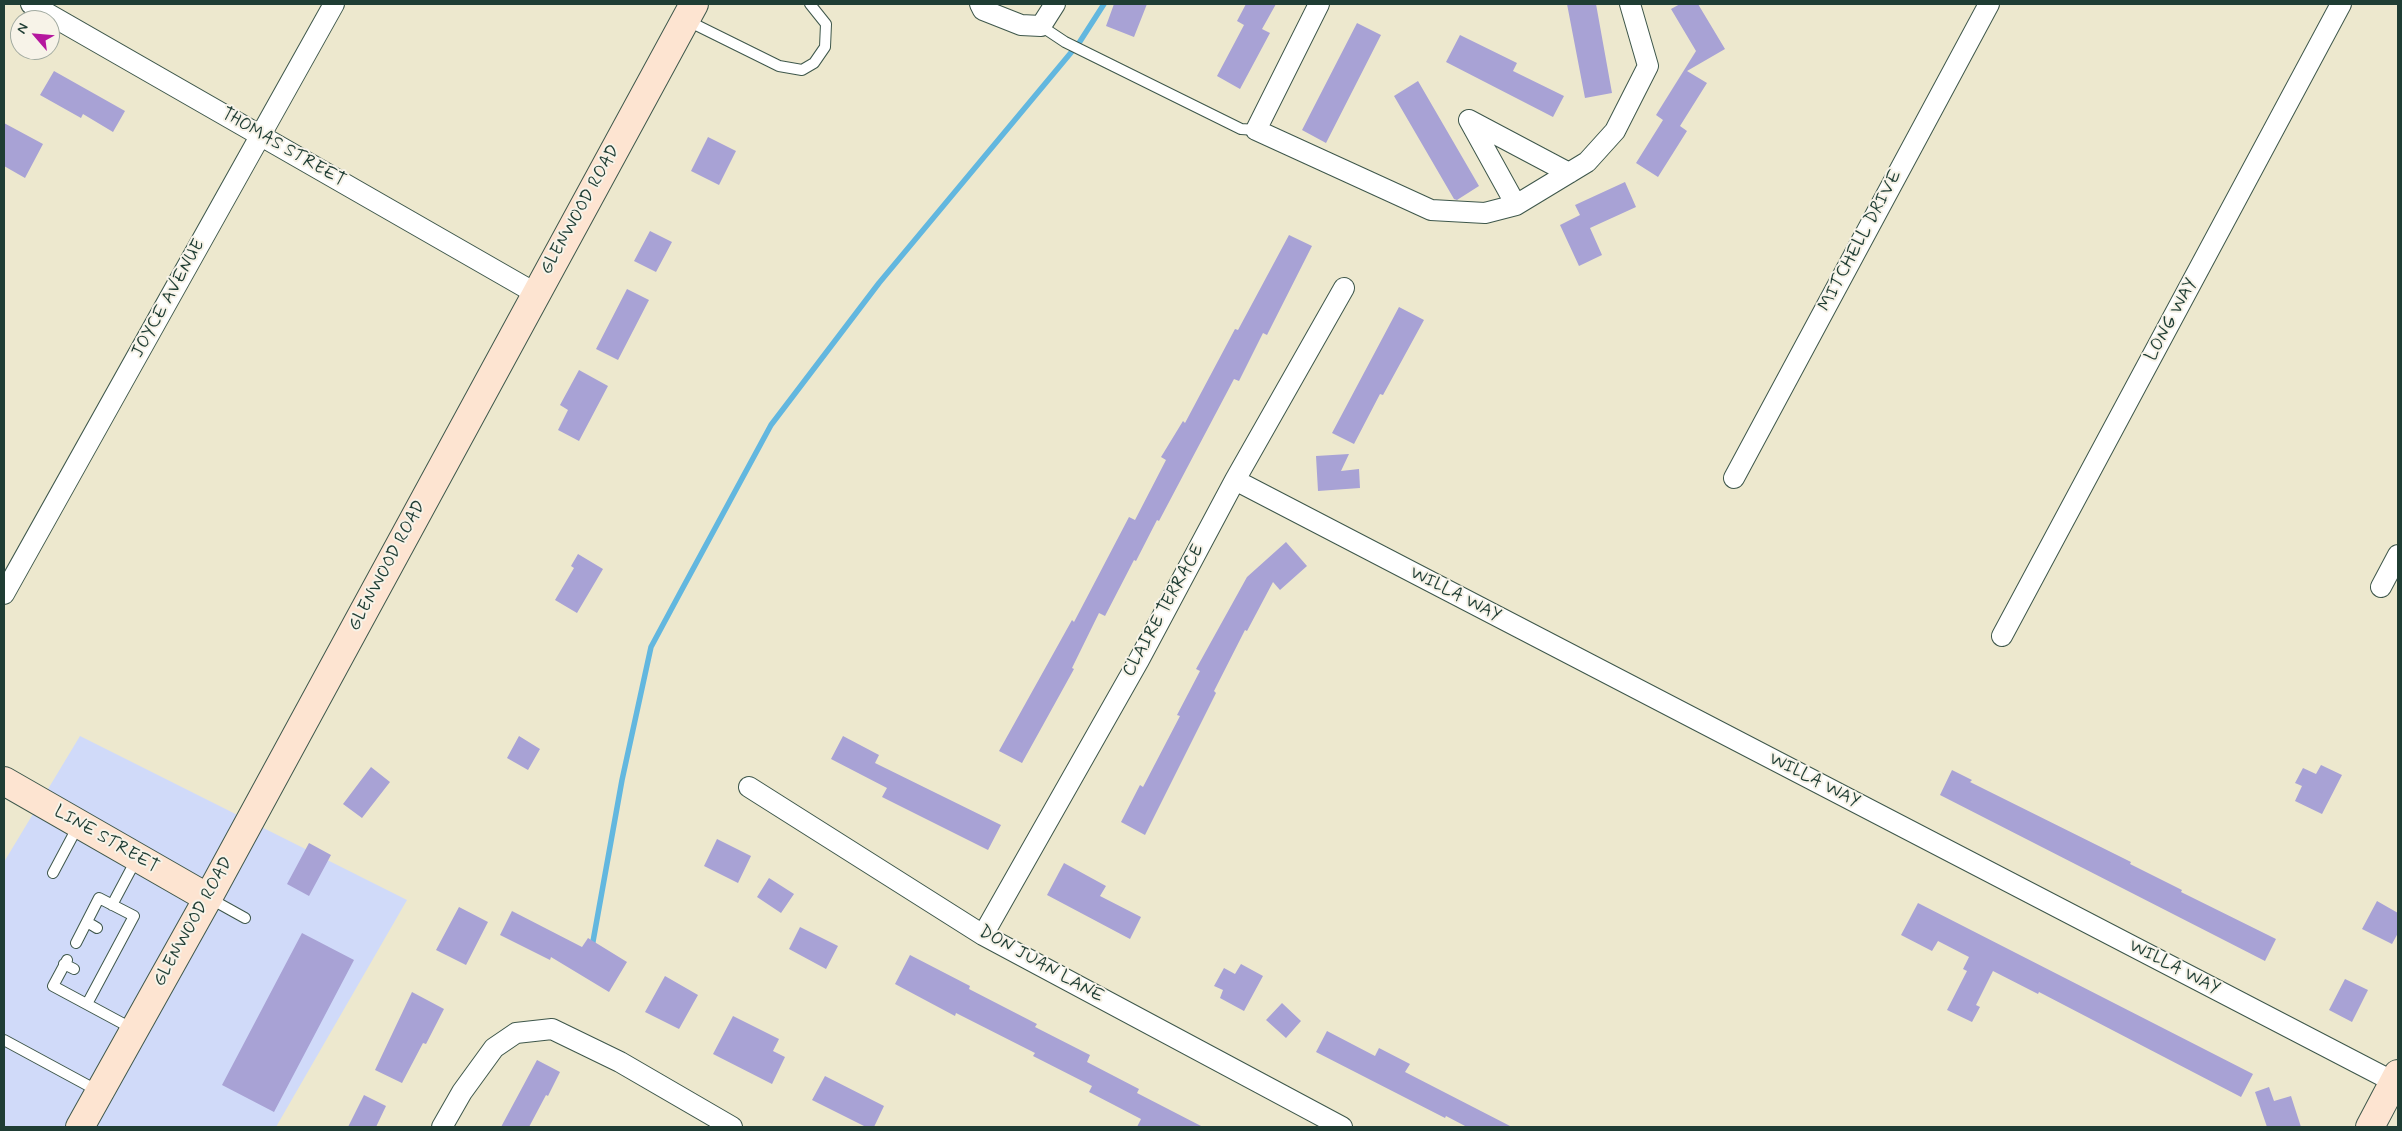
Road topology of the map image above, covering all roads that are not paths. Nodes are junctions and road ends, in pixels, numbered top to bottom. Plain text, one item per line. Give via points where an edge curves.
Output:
1 (31, 4) edge
2 (334, 4) edge
3 (810, 4) edge
4 (980, 4) edge
5 (1055, 4) edge
6 (1319, 4) edge
7 (1630, 4) edge
8 (1988, 4) edge
9 (2341, 4) edge
10 (690, 11) edge
11 (1041, 26) junction
12 (1256, 130) junction
13 (261, 136) junction
14 (1569, 173) junction
15 (1516, 205) junction
16 (1344, 288) dead end
17 (535, 293) junction
18 (1734, 478) dead end
19 (1235, 480) junction
20 (2398, 555) edge
21 (2381, 586) dead end
22 (4, 594) edge
23 (2002, 636) dead end
24 (4, 781) edge
25 (749, 787) dead end
26 (78, 825) junction
27 (138, 858) junction
28 (53, 873) dead end
29 (208, 898) junction
30 (112, 905) junction
31 (245, 918) dead end
32 (87, 922) junction
33 (96, 928) dead end
34 (983, 935) junction
35 (76, 943) dead end
36 (68, 965) dead end
37 (87, 1004) junction
38 (134, 1029) junction
39 (4, 1040) edge
40 (2396, 1078) edge
41 (100, 1093) junction
42 (80, 1127) edge
43 (442, 1127) edge
44 (732, 1127) edge
45 (1342, 1127) edge
46 (2370, 1127) edge

1 - 13 street, THOMAS STREET
2 - 13 street, JOYCE AVENUE
3 - 10 lane via 826,24 825,47 814,63 802,70 779,66
4 - 11 street via 983,10 1021,25
5 - 11 street
6 - 12 street
7 - 14 street via 1648,66 1615,131 1587,162
8 - 18 street, MITCHELL DRIVE
9 - 23 street, LONG WAY
10 - 17 main road, GLENWOOD ROAD
11 - 12 lane via 1065,42 1241,129
12 - 15 street via 1431,210 1485,214
13 - 17 street, THOMAS STREET
13 - 22 street, JOYCE AVENUE
14 - 15 street
14 - 15 street via 1469,120
16 - 19 street, CLAIRE TERRACE
17 - 29 main road, GLENWOOD ROAD
19 - 34 street, CLAIRE TERRACE via 1139,660
19 - 40 street, WILLA WAY
20 - 21 street
24 - 26 main road, LINE STREET
25 - 34 street, DON JUAN LANE
26 - 27 main road, LINE STREET
26 - 28 lane
27 - 29 main road, LINE STREET
27 - 30 lane
29 - 31 lane
29 - 38 main road, GLENWOOD ROAD
30 - 32 lane via 99,898
30 - 37 lane via 134,916 103,964
32 - 33 lane
32 - 35 lane
34 - 45 street, DON JUAN LANE
36 - 37 lane via 53,986
37 - 38 lane
38 - 41 main road, GLENWOOD ROAD
39 - 41 lane
40 - 46 main road
41 - 42 main road, GLENWOOD ROAD
43 - 44 street via 462,1092 494,1048 516,1033 552,1029 620,1062

